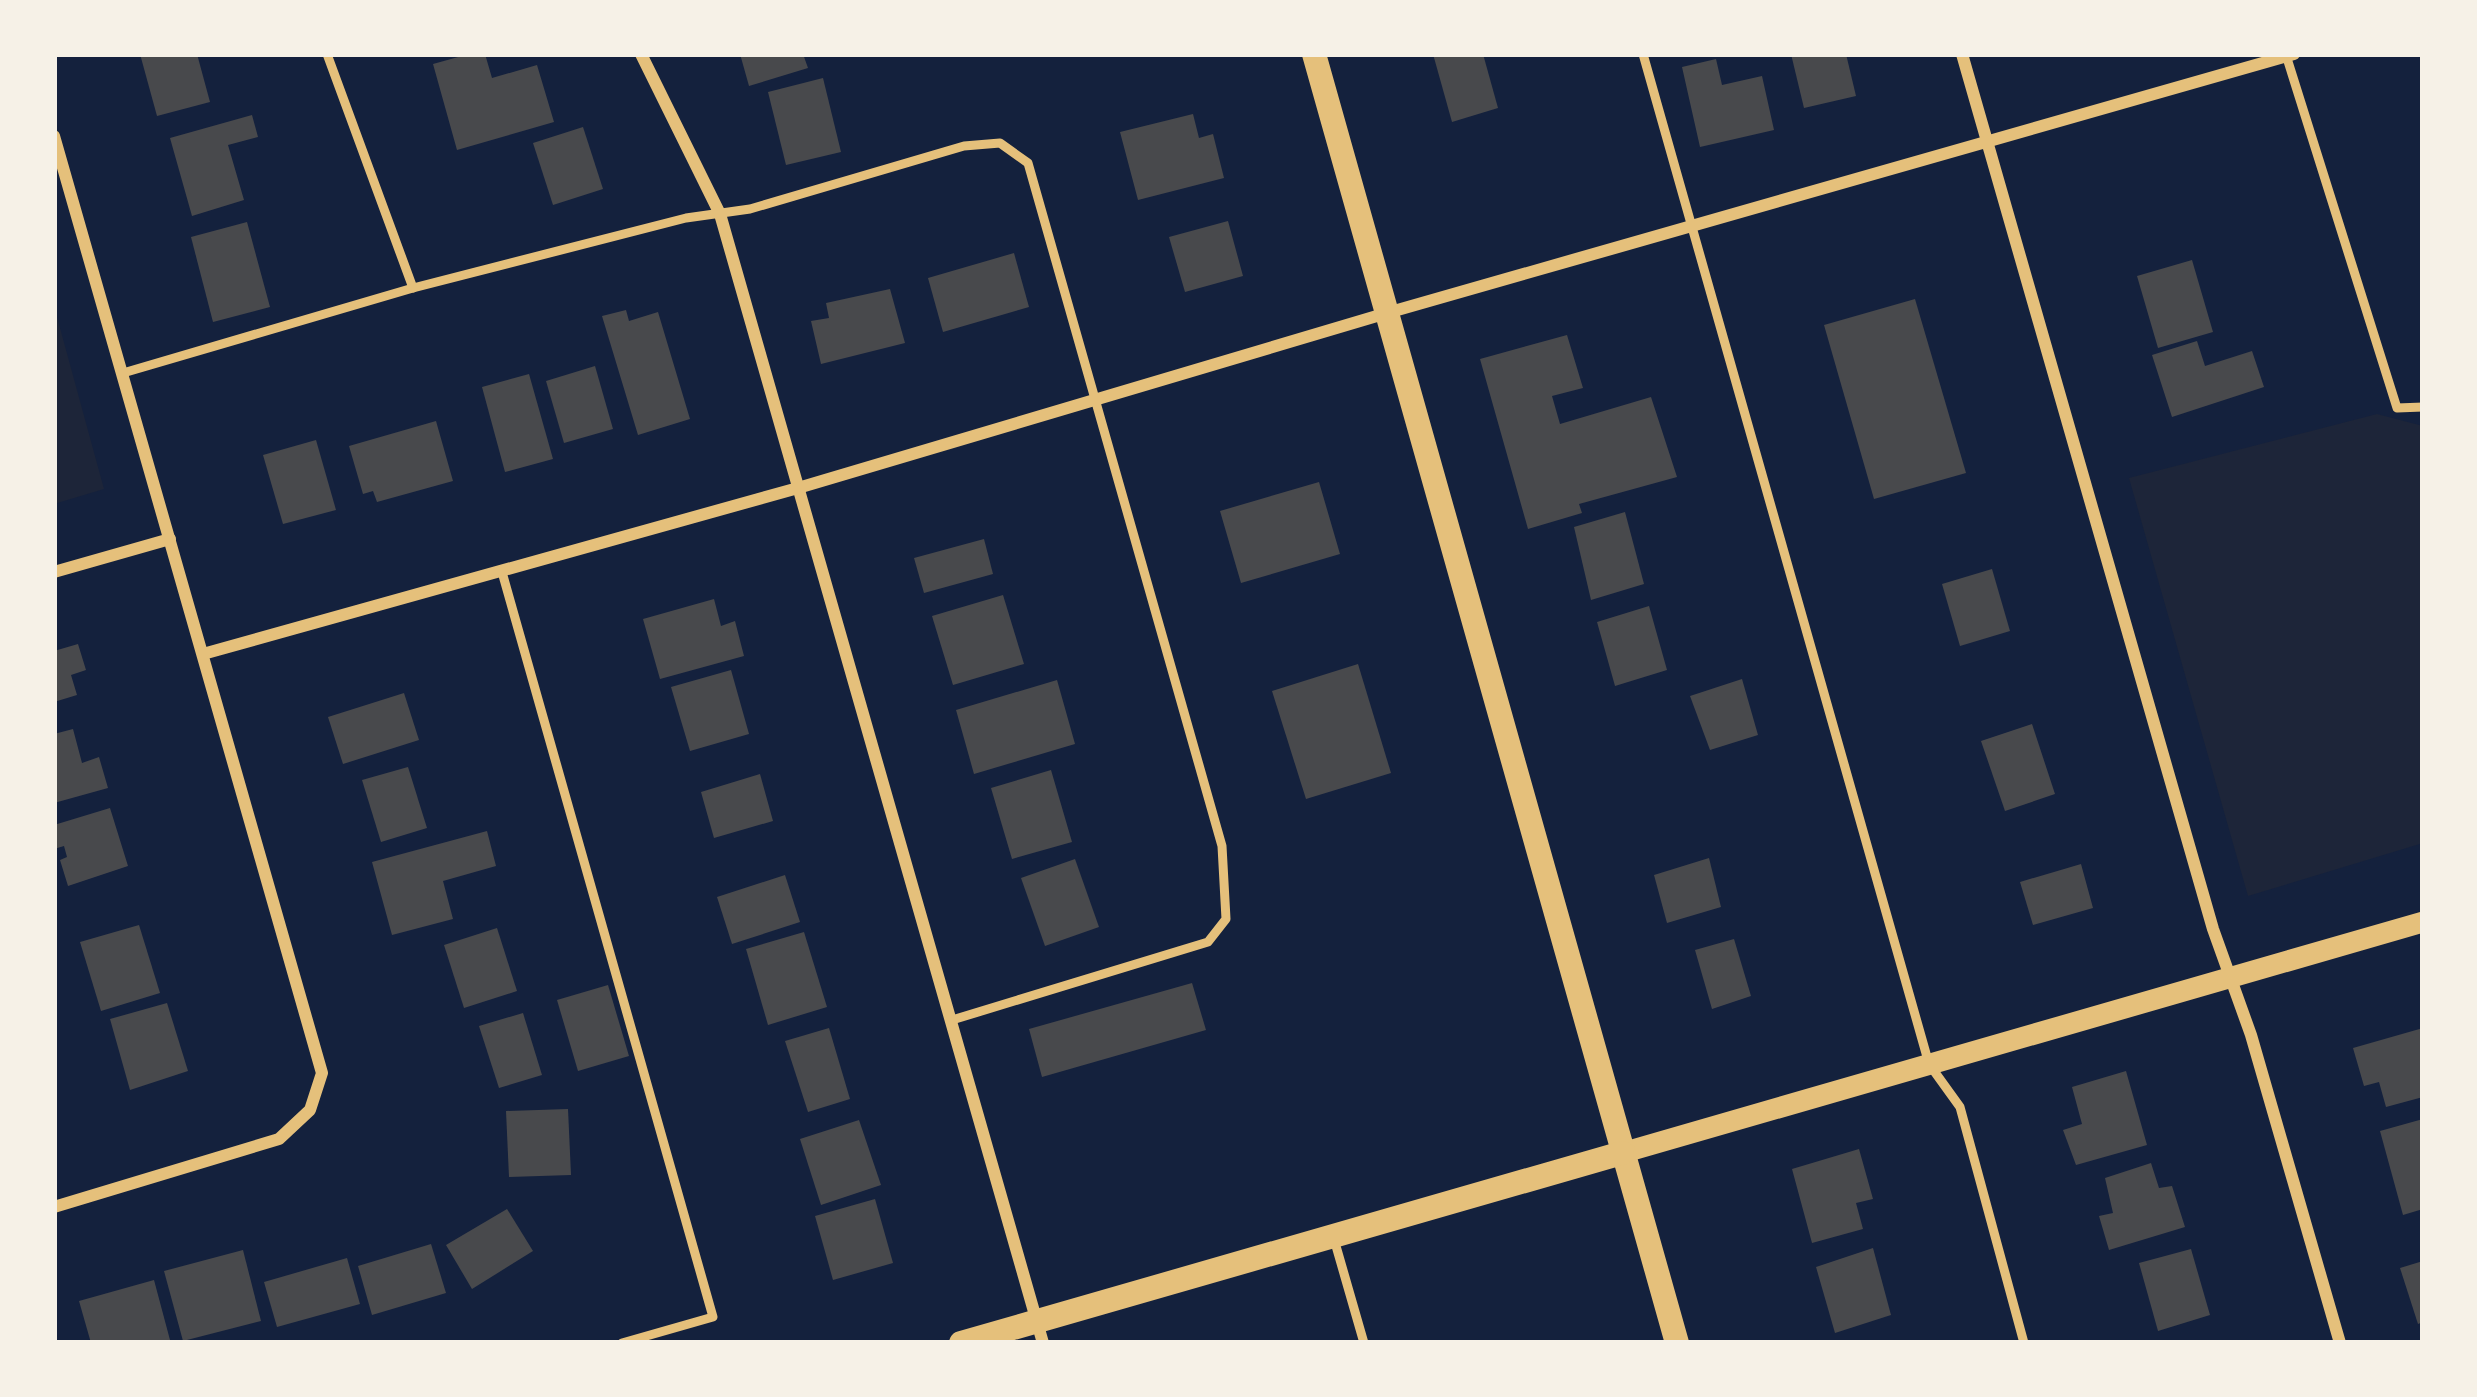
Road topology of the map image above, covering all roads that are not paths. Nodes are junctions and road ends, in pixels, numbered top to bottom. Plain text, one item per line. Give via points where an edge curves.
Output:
1 (327, 54) edge
2 (641, 54) edge
3 (1314, 54) edge
4 (1642, 54) edge
5 (1962, 54) edge
6 (2289, 55) edge
7 (54, 136) edge
8 (1987, 141) junction
9 (720, 214) junction
10 (1693, 228) junction
11 (412, 288) junction
12 (1388, 313) junction
13 (123, 373) junction
14 (1098, 399) junction
15 (2423, 407) edge
16 (798, 488) junction
17 (170, 539) junction
18 (54, 572) edge
19 (502, 572) junction
20 (203, 654) junction
21 (2423, 922) edge
22 (2231, 977) junction
23 (952, 1020) junction
24 (1929, 1064) junction
25 (1622, 1153) junction
26 (54, 1207) edge
27 (1334, 1236) junction
28 (1040, 1332) edge
29 (622, 1343) edge
30 (961, 1343) edge
31 (1364, 1343) edge
32 (1677, 1343) edge
33 (2024, 1343) edge
34 (2340, 1343) edge

1 - 11 lane
2 - 9 street
3 - 12 main road
4 - 10 lane
5 - 8 street
6 - 8 street
6 - 15 lane via 2397,408
7 - 13 street
8 - 10 street
8 - 22 street
9 - 11 lane
9 - 14 lane via 1000,143 1028,163
9 - 16 street
10 - 12 street
10 - 24 lane
11 - 13 lane
12 - 14 street
12 - 25 main road
13 - 17 street
14 - 16 street
14 - 23 lane via 1222,846 1226,919 1208,942
16 - 19 street
16 - 23 street
17 - 18 street
17 - 20 street
19 - 20 street
19 - 29 lane via 712,1317
20 - 26 street via 322,1073 310,1110 279,1139
21 - 22 street
22 - 24 street
22 - 34 street
23 - 28 street
24 - 25 street
24 - 33 lane via 1960,1107
25 - 27 main road
25 - 32 main road
27 - 28 main road
27 - 31 lane
28 - 30 main road

